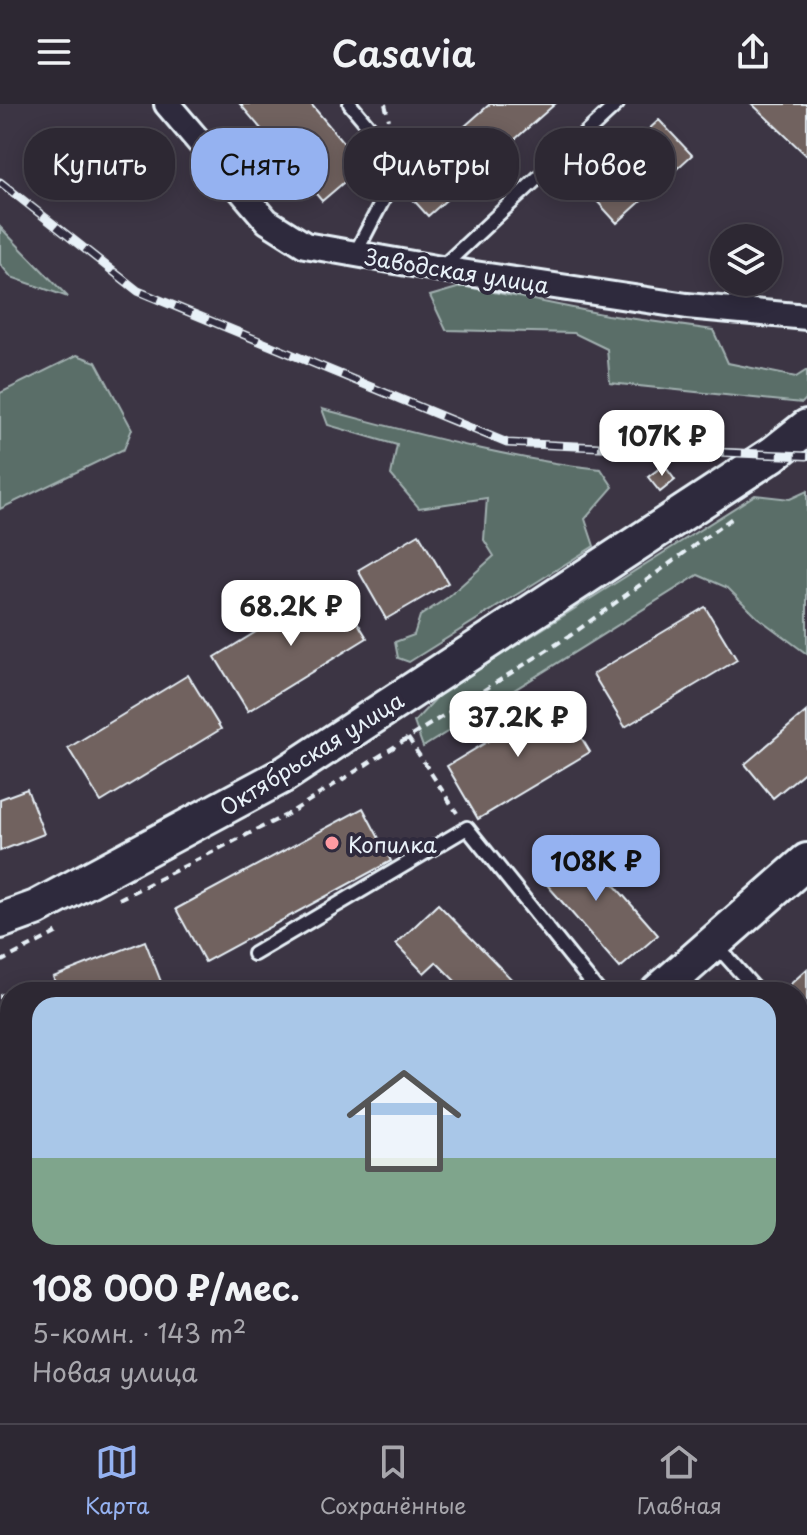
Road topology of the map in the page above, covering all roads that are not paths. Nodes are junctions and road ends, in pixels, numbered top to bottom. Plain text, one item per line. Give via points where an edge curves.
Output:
1 (167, 104) edge
2 (350, 104) edge
3 (617, 104) edge
4 (355, 254) junction
5 (441, 269) junction
6 (807, 317) edge
7 (807, 427) edge
8 (807, 861) edge
9 (0, 921) edge
10 (713, 942) junction
11 (254, 954) dead end
12 (591, 982) edge
13 (669, 982) edge
14 (749, 982) edge

1 - 4 street, Заводская улица via 267,221 305,245
2 - 4 lane via 401,165
3 - 5 lane
4 - 5 street, Заводская улица
5 - 6 street, Заводская улица via 687,306
7 - 9 main road, Октябрьская улица via 282,776 36,908
8 - 10 main road
10 - 13 main road
10 - 14 lane
11 - 12 lane via 467,828

